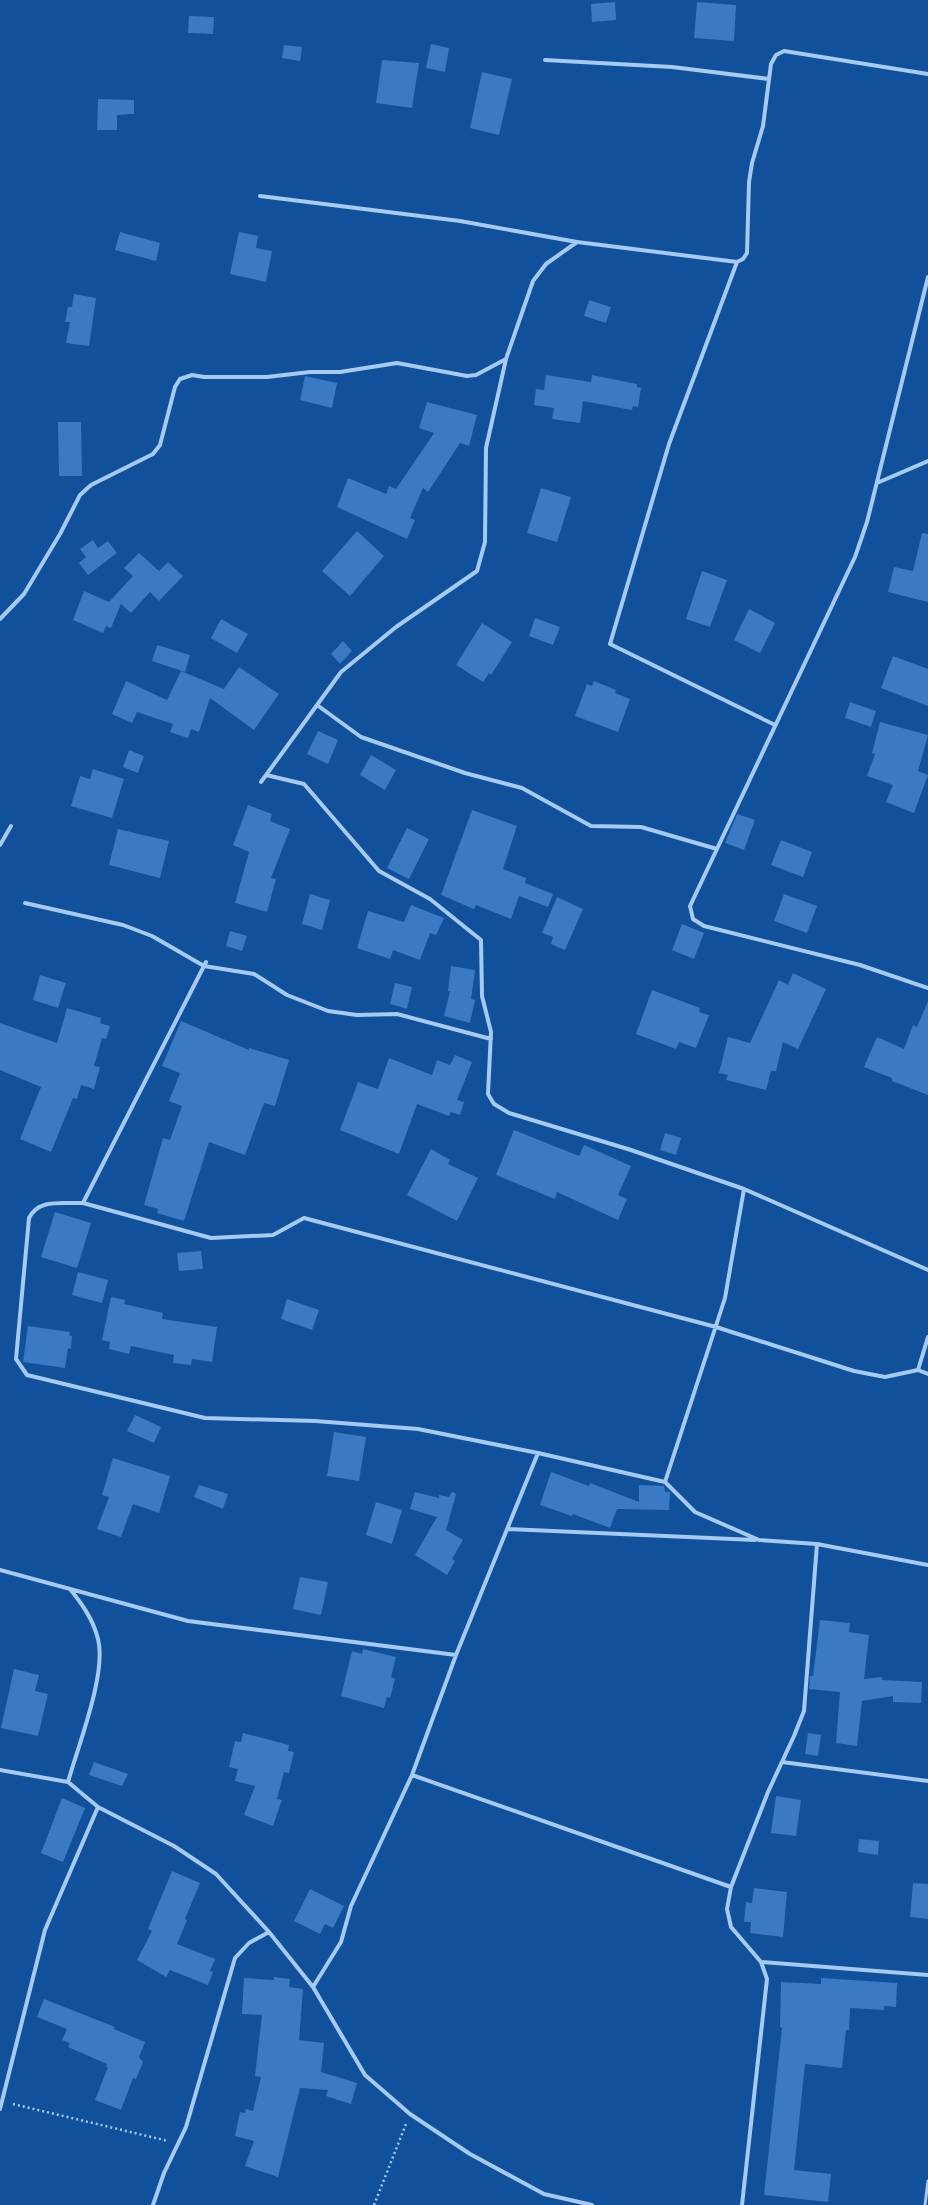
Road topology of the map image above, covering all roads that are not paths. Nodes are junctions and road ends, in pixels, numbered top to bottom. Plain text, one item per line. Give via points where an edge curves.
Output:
1 (545, 60) dead end
2 (928, 74) edge
3 (769, 79) junction
4 (260, 196) dead end
5 (577, 242) junction
6 (737, 262) junction
7 (928, 277) edge
8 (506, 359) junction
9 (928, 461) edge
10 (877, 483) junction
11 (0, 619) edge
12 (317, 705) junction
13 (775, 725) junction
14 (266, 775) junction
15 (261, 782) dead end
16 (11, 826) dead end
17 (0, 845) edge
18 (717, 849) junction
19 (25, 903) dead end
20 (205, 964) junction
21 (928, 988) edge
22 (491, 1039) junction
23 (744, 1189) junction
24 (83, 1203) junction
25 (928, 1270) edge
26 (716, 1327) junction
27 (928, 1337) edge
28 (918, 1370) junction
29 (928, 1374) edge
30 (538, 1454) junction
31 (665, 1482) junction
32 (507, 1529) junction
33 (759, 1540) junction
34 (817, 1544) junction
35 (928, 1565) edge
36 (0, 1570) edge
37 (70, 1589) junction
38 (456, 1655) junction
39 (782, 1762) junction
40 (0, 1770) edge
41 (412, 1775) junction
42 (928, 1781) edge
43 (68, 1782) junction
44 (98, 1807) junction
45 (731, 1888) junction
46 (269, 1932) junction
47 (761, 1962) junction
48 (928, 1975) edge
49 (313, 1987) junction
50 (0, 2109) edge
51 (928, 2181) edge
52 (153, 2205) edge
53 (592, 2205) edge
54 (742, 2205) edge
55 (925, 2205) edge

1 - 3 street via 672,67
2 - 3 street via 784,51 776,55 771,64
3 - 6 street via 764,126 752,163 749,182 746,253 743,259
4 - 5 street via 460,221
5 - 6 street
5 - 8 street via 546,264 533,281
6 - 13 street via 669,444 610,644
7 - 10 street
8 - 11 street via 476,375 467,376 397,363 340,372 261,377 192,375 180,379 175,387 160,445 153,454 91,485 80,495 24,594
8 - 12 street via 486,448 484,542 477,570 396,627 342,672
9 - 10 street
10 - 13 street via 855,557
12 - 14 street
12 - 18 street via 361,738 465,773 522,788 591,826 641,827
13 - 18 street
14 - 15 street
14 - 22 street via 304,784 379,871 430,899 481,940 482,996
16 - 17 street
18 - 21 street via 690,906 693,919 704,926 860,964
19 - 20 street via 123,925 152,936
20 - 22 street via 254,974 287,995 328,1011 357,1015 397,1014
20 - 24 street
22 - 23 street via 488,1094 494,1104 509,1113 631,1150
23 - 25 street
23 - 26 street via 725,1298
24 - 26 street via 211,1238 273,1235 304,1218
24 - 30 street via 41,1204 34,1209 29,1218 16,1359 27,1375 205,1418 315,1421 418,1429
26 - 28 street via 854,1371 885,1377
26 - 31 street
27 - 28 street
28 - 29 street
30 - 31 street
30 - 32 street
31 - 33 street via 695,1512
32 - 33 street
32 - 38 street
33 - 34 street
34 - 35 street
34 - 39 street via 804,1711
36 - 37 street
37 - 38 street via 188,1621
37 - 43 street via 88,1611 98,1640 99,1676
38 - 41 street
39 - 42 street
39 - 45 street
40 - 43 street
41 - 45 street
41 - 49 street via 351,1906 340,1942
43 - 44 street
44 - 46 street via 174,1846 216,1874
44 - 50 street via 46,1930
45 - 47 street via 727,1909 731,1927
46 - 49 street
46 - 52 street via 249,1943 235,1958 186,2126 164,2173
47 - 48 street
47 - 54 street via 767,1979
49 - 53 street via 365,2075 410,2114 470,2154 544,2194
51 - 55 lane

